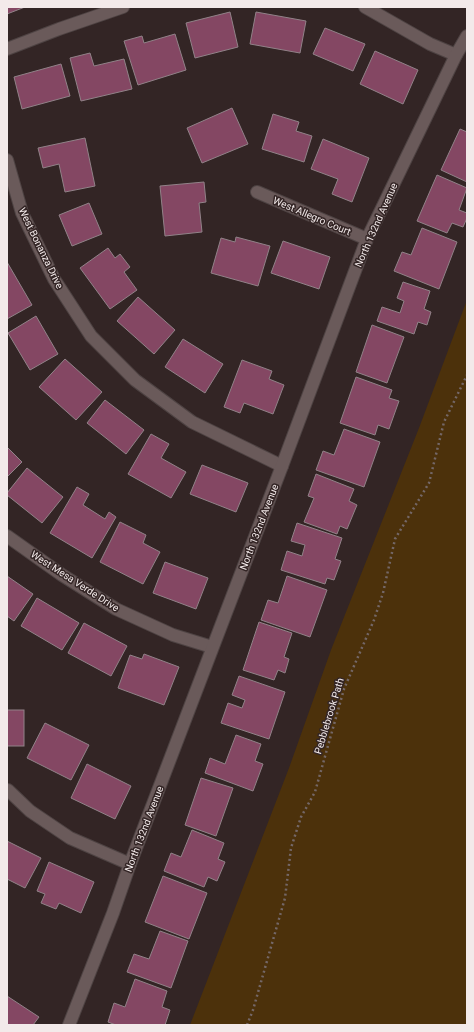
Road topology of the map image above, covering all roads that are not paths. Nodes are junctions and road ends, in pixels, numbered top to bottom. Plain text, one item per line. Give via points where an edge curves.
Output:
1 (123, 7) edge
2 (365, 7) edge
3 (467, 36) edge
4 (7, 49) edge
5 (456, 55) junction
6 (7, 160) edge
7 (257, 192) dead end
8 (367, 239) junction
9 (282, 466) junction
10 (7, 536) edge
11 (212, 647) junction
12 (8, 790) dead end
13 (130, 864) junction
14 (69, 1025) edge

1 - 4 street
2 - 5 street via 430,44
3 - 5 street, North 132nd Avenue
5 - 8 street, North 132nd Avenue
6 - 9 street, West Bonanza Drive via 22,213 54,279 91,336 135,380 192,422
7 - 8 street, West Allegro Court
8 - 9 street, North 132nd Avenue
9 - 11 street, North 132nd Avenue
10 - 11 street, West Mesa Verde Drive via 116,610 172,635
11 - 13 street, North 132nd Avenue
12 - 13 street via 30,811 70,838
13 - 14 street, North 132nd Avenue

